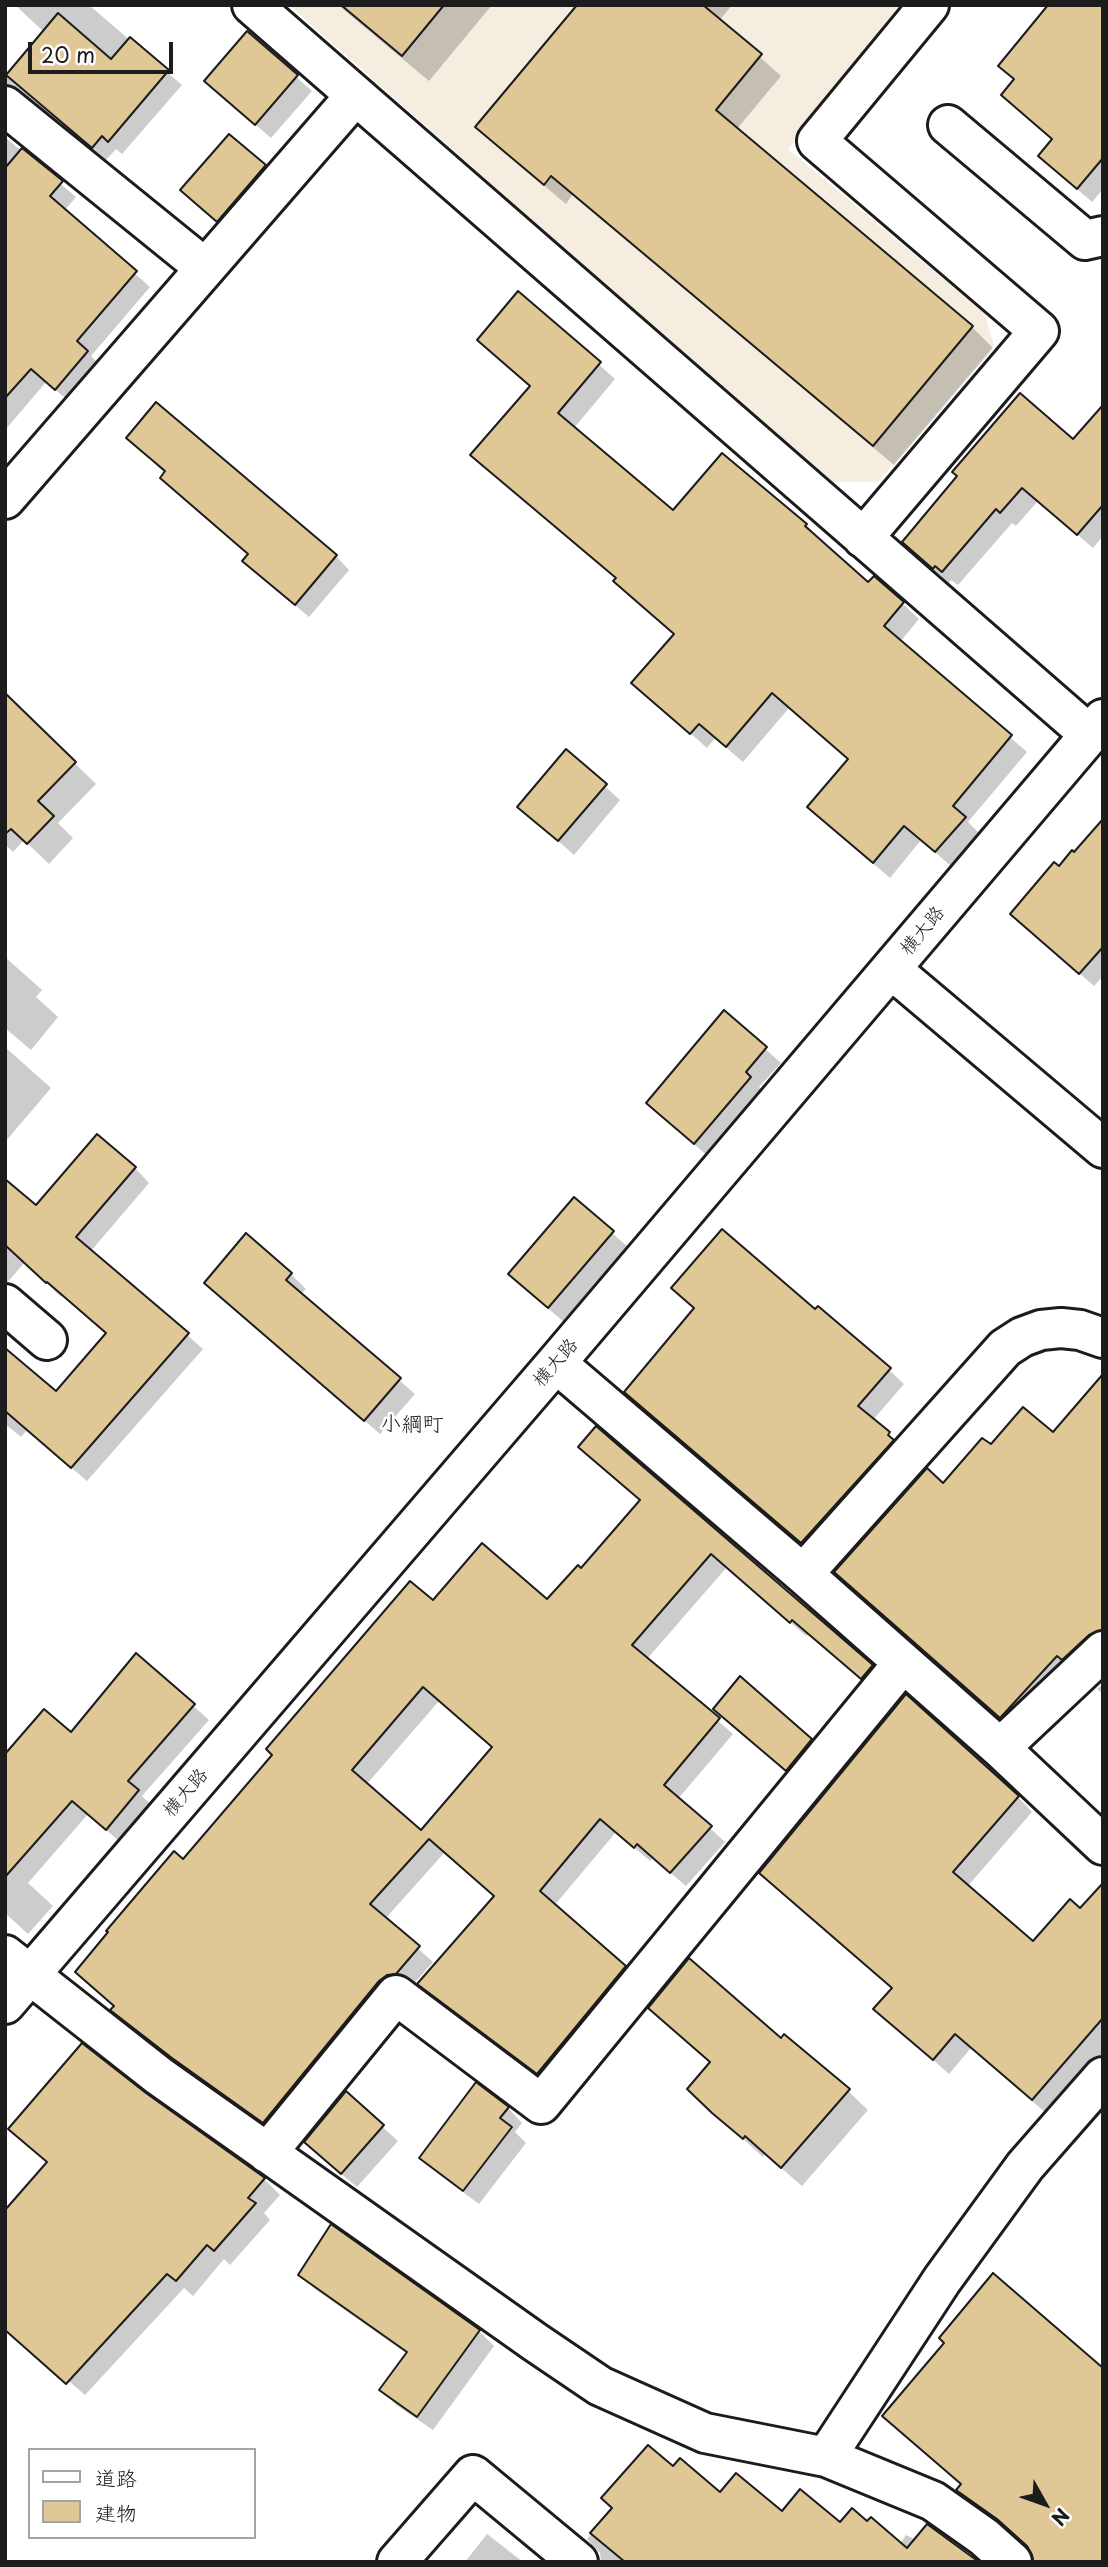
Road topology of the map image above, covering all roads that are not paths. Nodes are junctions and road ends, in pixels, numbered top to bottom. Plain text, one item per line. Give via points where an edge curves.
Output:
1 (252, 5) edge
2 (929, 5) edge
3 (355, 96) junction
4 (5, 106) edge
5 (948, 125) dead end
6 (1103, 236) edge
7 (205, 268) junction
8 (5, 499) edge
9 (863, 538) junction
10 (1096, 727) edge
11 (891, 969) junction
12 (1103, 1148) edge
13 (5, 1304) edge
14 (1103, 1338) edge
15 (47, 1340) dead end
16 (556, 1363) junction
17 (803, 1574) junction
18 (1103, 1651) edge
19 (902, 1662) junction
20 (1000, 1748) junction
21 (1103, 1845) edge
22 (17, 1965) edge
23 (5, 2004) edge
24 (1103, 2077) edge
25 (267, 2153) junction
26 (826, 2457) junction
27 (397, 2562) edge
28 (578, 2562) edge
29 (1012, 2562) edge

1 - 3 street
2 - 9 street via 817,141 1039,331
3 - 7 street
3 - 9 street
4 - 7 street
5 - 6 street via 1084,240
7 - 8 street
9 - 10 street
10 - 11 street, 横大路
11 - 12 street
11 - 16 street, 横大路
13 - 15 street
14 - 17 street via 1080,1329 1041,1330 1005,1348
16 - 17 street
16 - 22 street, 横大路
17 - 19 street
18 - 20 street
19 - 20 street
19 - 25 street via 541,2104 396,1996
20 - 21 street
22 - 23 street, 横大路
22 - 25 street
24 - 26 street via 1025,2166 942,2280
25 - 26 street via 600,2386 705,2433
26 - 29 street via 933,2501
27 - 28 street via 473,2475

